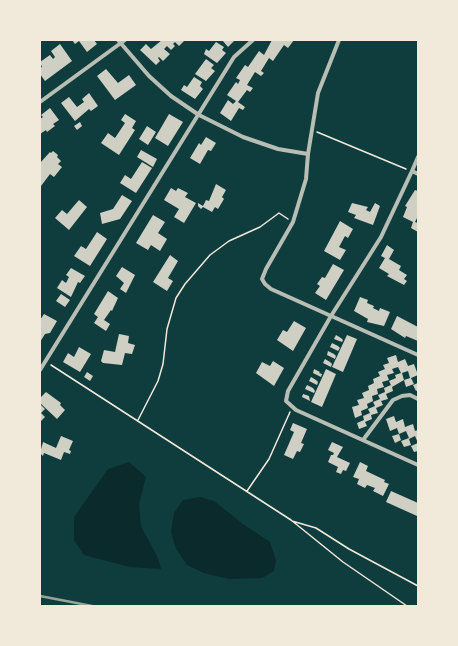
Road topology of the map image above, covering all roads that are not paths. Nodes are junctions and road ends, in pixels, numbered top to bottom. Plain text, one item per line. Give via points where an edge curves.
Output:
1 (125, 40) edge
2 (253, 40) edge
3 (339, 40) edge
4 (120, 42) edge
5 (40, 102) edge
6 (199, 115) junction
7 (308, 154) junction
8 (418, 157) edge
9 (412, 171) junction
10 (418, 174) edge
11 (331, 316) junction
12 (418, 355) edge
13 (40, 370) edge
14 (418, 398) edge
15 (363, 440) junction
16 (418, 465) edge

1 - 4 street
2 - 6 street via 234,56
3 - 7 street via 318,93
4 - 5 street
4 - 6 street via 149,76 171,96
6 - 7 street via 243,137 278,149
6 - 13 street
7 - 11 street via 306,179 293,222 262,279 265,284
8 - 9 street
9 - 10 street
9 - 11 street via 381,237
11 - 12 street
11 - 15 street via 288,391 286,401
14 - 15 street via 402,396 393,400
15 - 16 street

